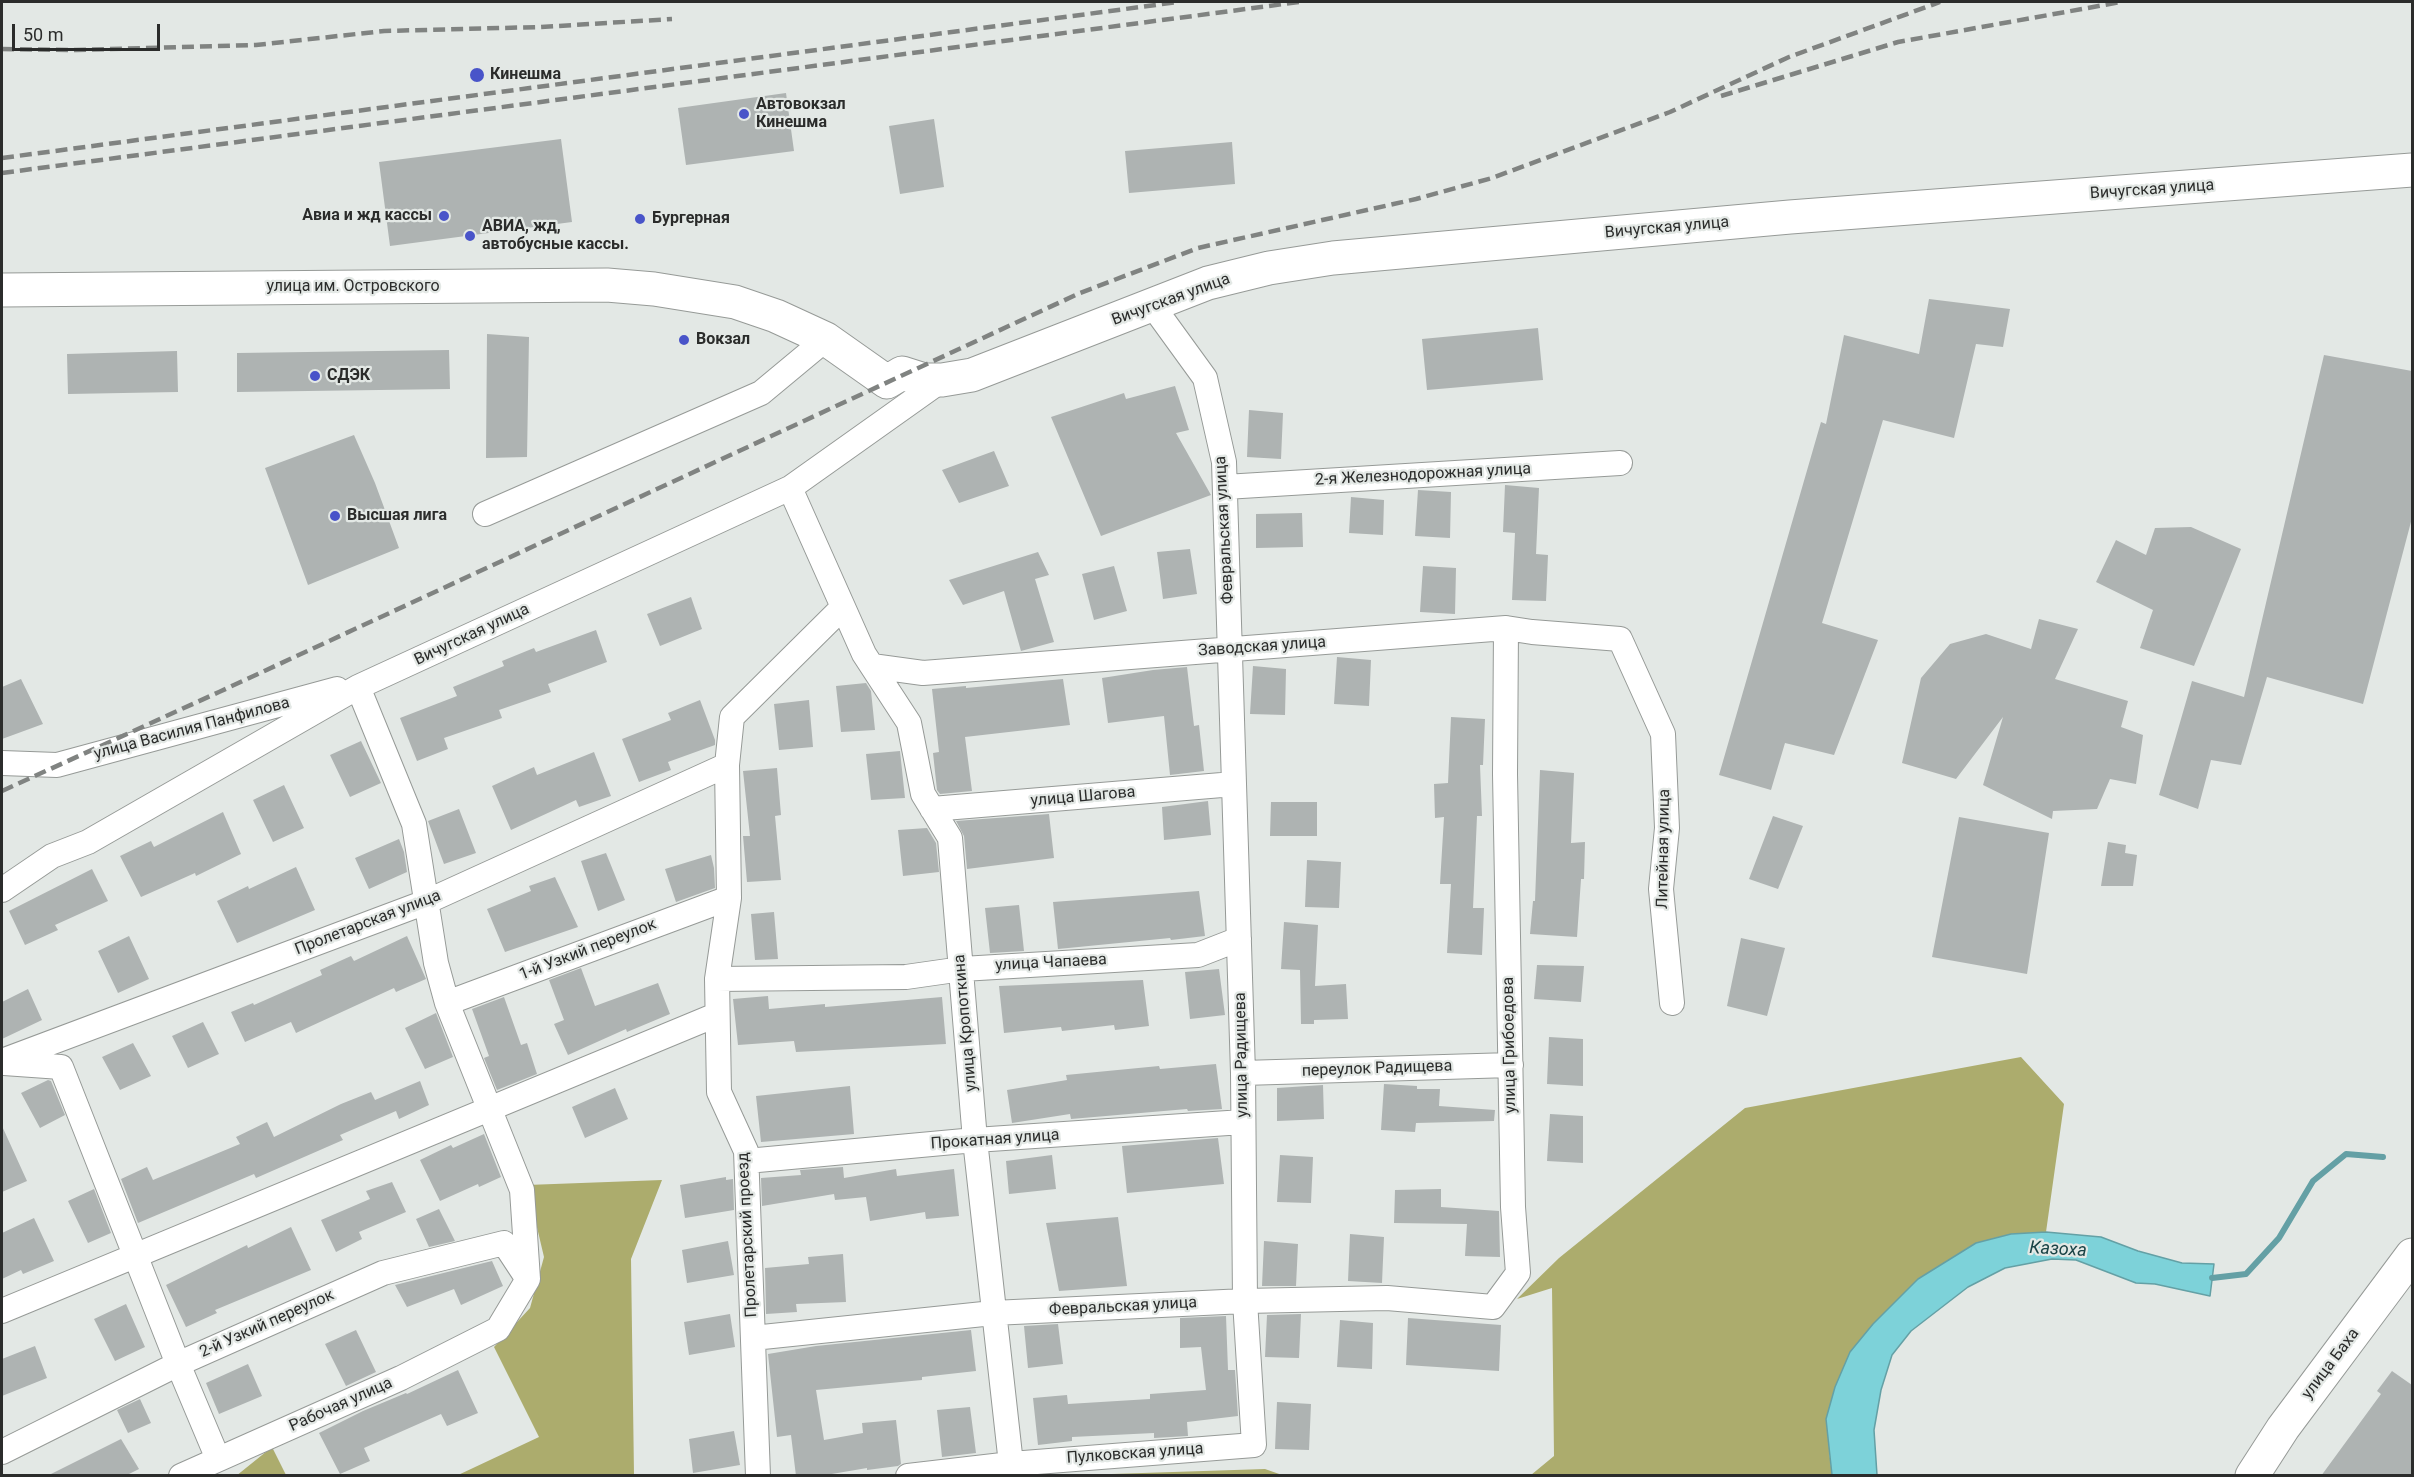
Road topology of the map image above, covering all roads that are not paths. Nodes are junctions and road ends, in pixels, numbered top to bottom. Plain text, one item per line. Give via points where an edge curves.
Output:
1 (2412, 170) edge
2 (2, 290) edge
3 (705, 296) joint
4 (1152, 305) junction
5 (826, 339) junction
6 (942, 380) junction
7 (1620, 463) dead end
8 (1225, 487) junction
9 (790, 488) junction
10 (485, 514) dead end
11 (843, 607) junction
12 (1506, 628) junction
13 (1230, 657) junction
14 (872, 666) junction
15 (380, 677) junction
16 (358, 687) junction
17 (2, 763) edge
18 (727, 765) junction
19 (1234, 784) junction
20 (932, 809) junction
21 (2, 890) edge
22 (729, 898) junction
23 (426, 902) junction
24 (1239, 939) junction
25 (962, 969) junction
26 (717, 979) junction
27 (447, 1003) junction
28 (1672, 1003) dead end
29 (716, 1015) junction
30 (2, 1062) edge
31 (1511, 1065) junction
32 (1243, 1073) junction
33 (490, 1107) junction
34 (1243, 1122) junction
35 (975, 1140) junction
36 (747, 1161) junction
37 (135, 1254) junction
38 (2412, 1255) edge
39 (528, 1279) junction
40 (1245, 1301) junction
41 (1492, 1307) joint
42 (2, 1311) edge
43 (993, 1313) junction
44 (753, 1338) junction
45 (178, 1364) junction
46 (1254, 1445) joint
47 (2, 1452) edge
48 (218, 1459) junction
49 (1011, 1464) junction
50 (181, 1476) edge
51 (759, 1476) edge
52 (908, 1476) edge
53 (2252, 1476) edge

1 - 4 main road, Вичугская улица via 1778,218 1333,258 1208,283
2 - 3 main road, улица им. Островского via 607,285
3 - 5 main road, Вичугская улица via 776,316
4 - 6 main road, Вичугская улица via 972,375
4 - 8 street, Февральская улица via 1205,378 1224,462
5 - 6 main road, Вичугская улица via 887,382 903,373 924,380
5 - 10 street via 761,393
6 - 9 street, Вичугская улица
7 - 8 street, 2-я Железнодорожная улица
8 - 13 street, Февральская улица
9 - 11 street, улица Кропоткина
9 - 15 street, Вичугская улица
11 - 14 street, улица Кропоткина
11 - 18 street, Пролетарский проезд via 732,717
12 - 13 street, Заводская улица
12 - 28 street, Литейная улица via 1620,639 1663,734 1667,828 1661,889
12 - 31 street, улица Грибоедова
13 - 14 street, Заводская улица via 923,673
13 - 19 street, улица Радищева
14 - 20 street, улица Кропоткина via 909,723 923,794
15 - 16 street, Вичугская улица
15 - 17 street, улица Василия Панфилова via 57,765
16 - 21 street, Вичугская улица via 88,842 52,856
16 - 23 street via 414,825
18 - 22 street, Пролетарский проезд
18 - 23 street, Пролетарская улица
19 - 20 street, улица Шагова
19 - 24 street, улица Радищева
20 - 25 street, улица Кропоткина via 950,838
22 - 26 street, Пролетарский проезд
22 - 27 street, 1-й Узкий переулок
23 - 27 street
23 - 30 street, Пролетарская улица
24 - 25 street, улица Чапаева via 1198,955
24 - 32 street, улица Радищева
25 - 26 street, улица Чапаева via 906,977
25 - 35 street, улица Кропоткина
26 - 29 street, Пролетарский проезд
27 - 33 street
29 - 33 street
29 - 36 street, Пролетарский проезд via 719,1092
30 - 37 street via 61,1067
31 - 32 street, переулок Радищева
31 - 41 street, улица Грибоедова via 1518,1273
32 - 34 street, улица Радищева
33 - 37 street
33 - 39 street via 522,1190
34 - 35 street, Прокатная улица
34 - 40 street, улица Радищева
35 - 36 street, Прокатная улица
35 - 43 street, улица Кропоткина
36 - 44 street, Пролетарский проезд
37 - 42 street
37 - 45 street
38 - 53 main road, улица Баха via 2283,1428
39 - 45 street, 2-й Узкий переулок via 504,1243 458,1253 383,1273
39 - 48 street, Рабочая улица via 498,1329 401,1378
40 - 41 street, Февральская улица via 1388,1298
40 - 43 street, Февральская улица
40 - 46 street, улица Радищева
43 - 44 street, Февральская улица
43 - 49 street, улица Кропоткина
44 - 51 street, Пролетарский проезд
45 - 47 street, 2-й Узкий переулок
45 - 48 street
46 - 49 street, Пулковская улица
48 - 50 street, Рабочая улица
49 - 52 street, Пулковская улица

